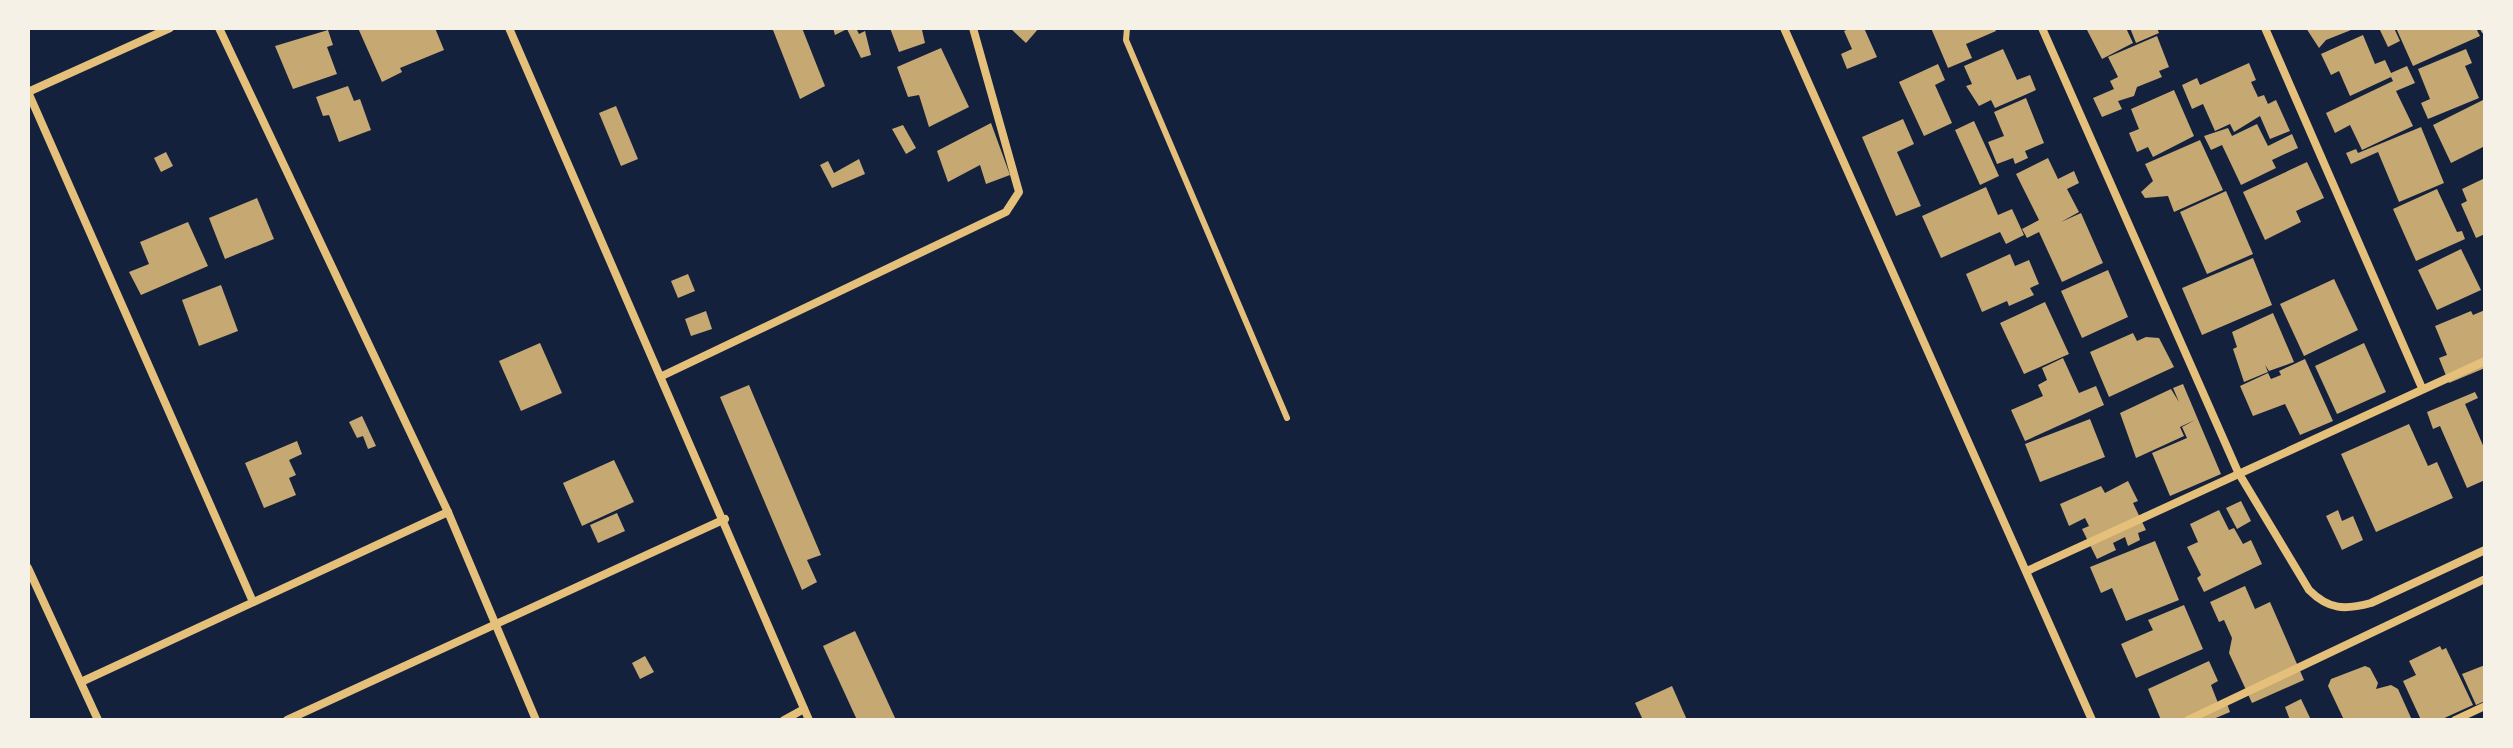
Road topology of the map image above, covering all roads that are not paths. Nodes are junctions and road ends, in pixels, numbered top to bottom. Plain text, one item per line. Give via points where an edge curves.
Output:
1 (170, 28) edge
2 (219, 28) edge
3 (509, 28) edge
4 (973, 28) edge
5 (1127, 28) edge
6 (1784, 28) edge
7 (2042, 28) edge
8 (2265, 28) edge
9 (28, 92) edge
10 (2485, 361) edge
11 (662, 376) junction
12 (2422, 388) junction
13 (1287, 418) dead end
14 (2238, 472) junction
15 (448, 512) junction
16 (725, 519) junction
17 (2485, 550) edge
18 (28, 568) edge
19 (2027, 571) junction
20 (2485, 579) edge
21 (253, 602) junction
22 (497, 625) junction
23 (81, 682) junction
24 (2485, 706) edge
25 (804, 709) junction
26 (98, 720) edge
27 (287, 720) edge
28 (536, 720) edge
29 (784, 720) edge
30 (809, 720) edge
31 (2092, 720) edge
32 (2188, 720) edge
33 (2455, 720) edge

1 - 9 street
2 - 15 street
3 - 11 street
4 - 11 street via 1019,192 1006,212
5 - 13 lane via 1126,40
6 - 19 street
7 - 14 street
8 - 12 street
9 - 21 street
10 - 12 street
11 - 16 street
12 - 14 street
14 - 17 street via 2309,590 2323,604 2337,608 2371,603
14 - 19 street
15 - 21 street
15 - 22 street
16 - 22 street
16 - 25 street
18 - 23 street
19 - 31 street
20 - 32 street
21 - 23 street
22 - 27 street
22 - 28 street
23 - 26 street
24 - 33 street
25 - 29 street
25 - 30 street

